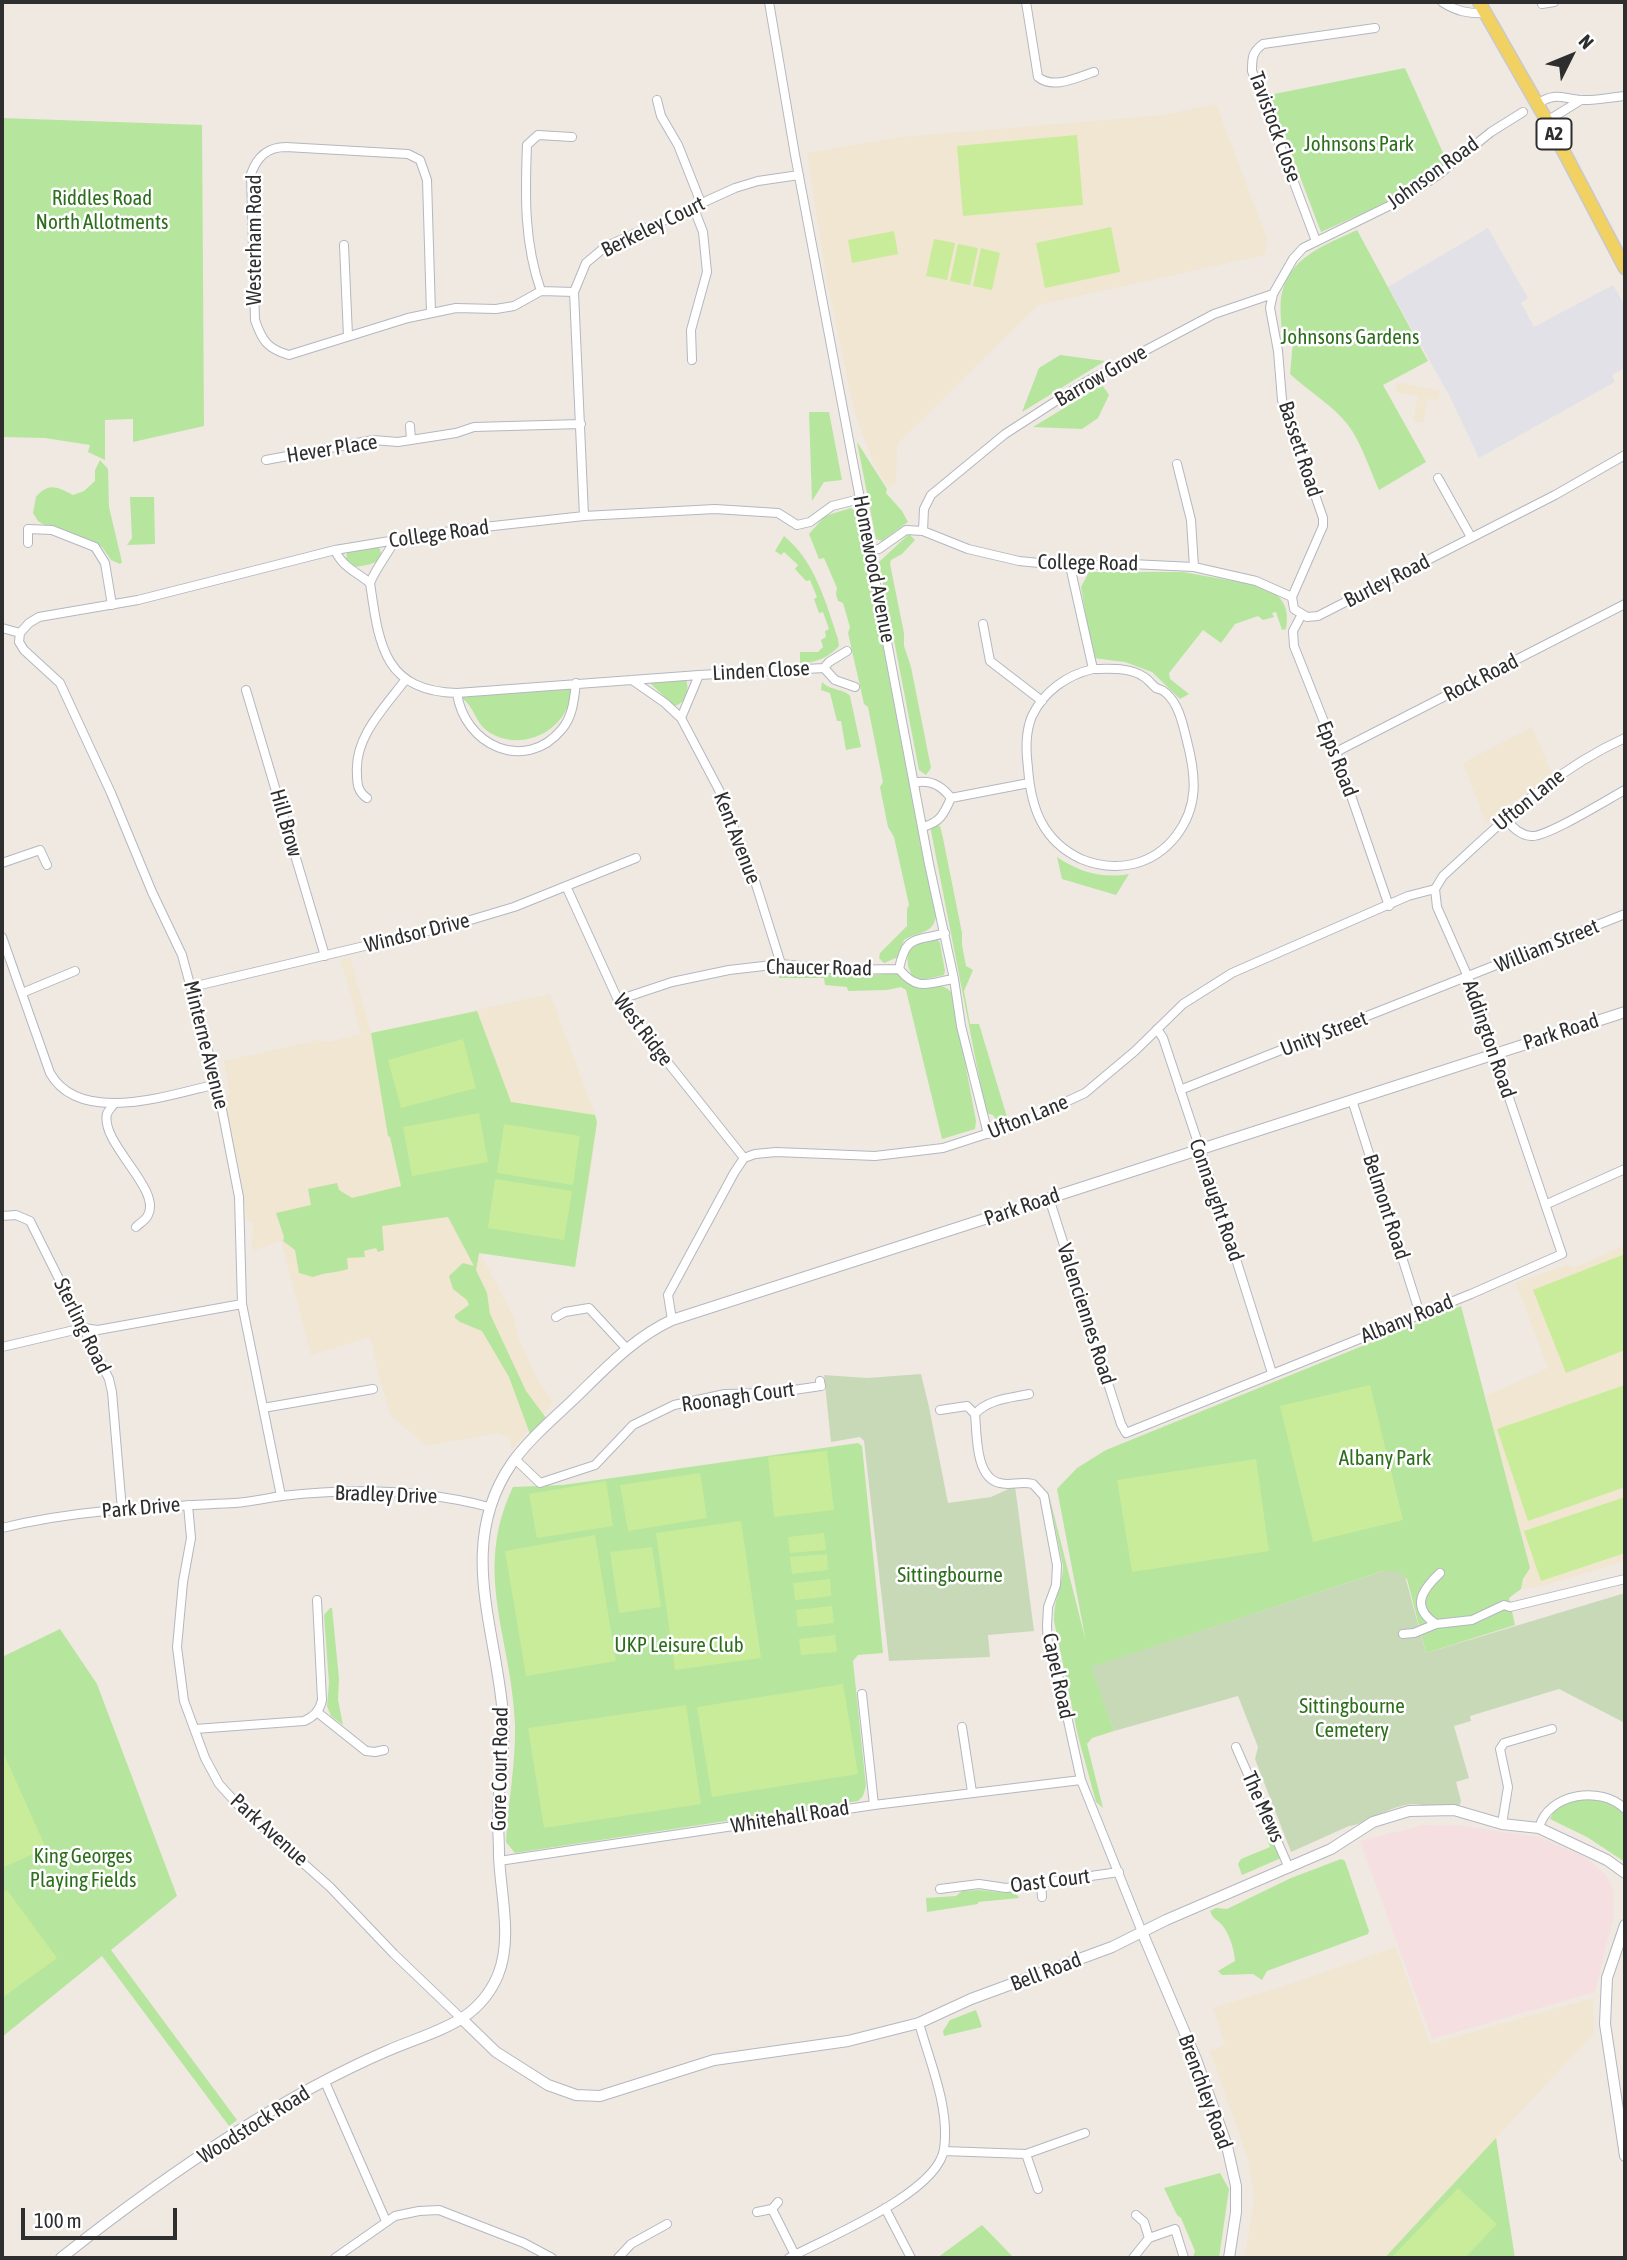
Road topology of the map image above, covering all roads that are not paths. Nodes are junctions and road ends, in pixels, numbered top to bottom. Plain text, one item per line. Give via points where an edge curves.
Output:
1 (769, 2) edge
2 (1026, 2) edge
3 (1442, 2) edge
4 (1554, 2) edge
5 (1542, 4) dead end
6 (1482, 7) edge
7 (1375, 28) dead end
8 (1094, 72) dead end
9 (1625, 96) edge
10 (657, 100) dead end
11 (1581, 100) junction
12 (1537, 104) junction
13 (669, 109) dead end
14 (1523, 112) dead end
15 (661, 116) junction
16 (1547, 121) junction
17 (572, 137) dead end
18 (799, 175) junction
19 (697, 204) junction
20 (1316, 241) junction
21 (344, 245) dead end
22 (1625, 268) edge
23 (541, 290) junction
24 (574, 292) junction
25 (1273, 294) junction
26 (431, 313) junction
27 (348, 336) junction
28 (692, 360) dead end
29 (581, 424) junction
30 (410, 426) dead end
31 (411, 440) junction
32 (1625, 455) edge
33 (266, 460) dead end
34 (1177, 464) dead end
35 (1438, 478) dead end
36 (860, 499) junction
37 (584, 516) junction
38 (923, 531) junction
39 (1471, 537) junction
40 (395, 540) junction
41 (28, 543) dead end
42 (335, 550) junction
43 (870, 550) junction
44 (1070, 566) junction
45 (1194, 567) junction
46 (370, 583) junction
47 (1292, 597) junction
48 (1625, 604) edge
49 (112, 605) junction
50 (1302, 614) junction
51 (983, 624) dead end
52 (2, 628) edge
53 (20, 634) junction
54 (847, 651) dead end
55 (824, 668) junction
56 (1093, 670) junction
57 (699, 674) junction
58 (405, 679) junction
59 (632, 680) junction
60 (576, 682) junction
61 (855, 687) dead end
62 (246, 690) dead end
63 (457, 693) junction
64 (1042, 701) junction
65 (681, 718) junction
66 (1625, 738) edge
67 (1336, 752) junction
68 (914, 783) junction
69 (1029, 783) junction
70 (1625, 790) edge
71 (367, 798) dead end
72 (951, 798) junction
73 (1504, 818) junction
74 (922, 827) junction
75 (636, 858) dead end
76 (2, 863) edge
77 (47, 865) dead end
78 (566, 886) junction
79 (1435, 889) junction
80 (1389, 906) junction
81 (1625, 915) edge
82 (945, 933) junction
83 (2, 937) edge
84 (325, 956) junction
85 (781, 964) junction
86 (899, 969) junction
87 (75, 971) dead end
88 (1468, 977) junction
89 (954, 979) junction
90 (192, 987) junction
91 (22, 993) junction
92 (618, 1000) junction
93 (1625, 1012) edge
94 (1157, 1029) junction
95 (1494, 1054) junction
96 (217, 1084) junction
97 (1180, 1090) junction
98 (1352, 1100) junction
99 (113, 1105) junction
100 (988, 1134) junction
101 (1199, 1149) junction
102 (744, 1158) junction
103 (1625, 1169) edge
104 (1049, 1198) junction
105 (1547, 1204) junction
106 (2, 1216) edge
107 (136, 1227) dead end
108 (242, 1304) junction
109 (1420, 1314) junction
110 (556, 1317) dead end
111 (672, 1320) junction
112 (83, 1328) junction
113 (2, 1347) edge
114 (627, 1349) junction
115 (1272, 1373) junction
116 (820, 1381) dead end
117 (373, 1389) dead end
118 (1028, 1394) dead end
119 (263, 1408) junction
120 (940, 1410) dead end
121 (975, 1414) junction
122 (1123, 1430) joint
123 (515, 1459) junction
124 (281, 1496) junction
125 (188, 1504) junction
126 (489, 1507) junction
127 (122, 1510) junction
128 (2, 1528) edge
129 (1440, 1573) dead end
130 (1625, 1579) edge
131 (317, 1600) dead end
132 (1436, 1624) junction
133 (1403, 1634) dead end
134 (862, 1694) dead end
135 (317, 1712) junction
136 (961, 1727) dead end
137 (195, 1729) junction
138 (1552, 1730) dead end
139 (1236, 1747) dead end
140 (384, 1750) dead end
141 (1081, 1780) junction
142 (972, 1792) junction
143 (874, 1805) junction
144 (1625, 1809) edge
145 (1502, 1824) junction
146 (1539, 1828) junction
147 (499, 1861) junction
148 (1289, 1868) junction
149 (1119, 1872) junction
150 (1625, 1873) edge
151 (1041, 1883) junction
152 (940, 1889) dead end
153 (1042, 1897) dead end
154 (1625, 1925) edge
155 (1142, 1932) junction
156 (463, 2020) junction
157 (919, 2023) junction
158 (325, 2082) junction
159 (1623, 2119) edge
160 (1085, 2133) dead end
161 (944, 2151) junction
162 (1026, 2154) junction
163 (1625, 2156) edge
164 (1038, 2189) dead end
165 (885, 2208) junction
166 (757, 2212) dead end
167 (1136, 2215) dead end
168 (386, 2221) junction
169 (667, 2224) dead end
170 (1149, 2238) junction
171 (792, 2257) edge
172 (61, 2258) edge
173 (335, 2258) edge
174 (552, 2258) edge
175 (618, 2258) edge
176 (912, 2258) edge
177 (1133, 2258) edge
178 (1184, 2258) edge
179 (1229, 2258) edge

1 - 18 street, Homewood Avenue
2 - 8 street via 1038,77 1052,84
3 - 6 street via 1474,14
4 - 5 street
6 - 12 main road, A2
7 - 20 street, Tavistock Close via 1263,44 1252,57 1252,71
9 - 11 street
10 - 15 street
11 - 12 street via 1561,96
11 - 16 street
12 - 16 main road, A2
13 - 15 street
14 - 20 street, Johnson Road via 1399,201
15 - 19 street via 678,145
16 - 22 main road, A2
17 - 23 street via 538,135 527,145 528,239
18 - 19 street, Berkeley Court via 758,181
18 - 36 street, Homewood Avenue
19 - 24 street, Berkeley Court via 605,247 586,263
19 - 28 street via 707,272 693,316
20 - 25 street, Johnson Road via 1293,259
21 - 27 street
23 - 24 street
23 - 26 street, Westerham Road via 514,306
24 - 29 street, Berkeley Court
25 - 38 street, Barrow Grove via 1214,314 1084,383 1013,429 931,495 924,509
25 - 47 street, Bassett Road via 1270,308 1282,400 1323,517
26 - 27 street, Westerham Road
26 - 27 street, Westerham Road via 427,180 420,160 408,153 270,149 258,158 251,174 255,320 260,337 289,355
29 - 31 street via 482,426
29 - 37 street, Berkeley Court
30 - 31 street
31 - 33 street, Hever Place via 373,440
32 - 39 street, Burley Road
34 - 45 street via 1191,520
35 - 39 street
36 - 37 street, College Road via 832,506 810,522 797,525 778,513 738,509
36 - 43 street, Homewood Avenue
37 - 40 street, College Road
38 - 43 street via 906,530
38 - 44 street, College Road via 996,556
39 - 50 street, Burley Road via 1318,616
40 - 42 street, College Road
40 - 46 street
41 - 49 street via 28,528 35,528 95,547 105,563
42 - 46 street via 338,559
42 - 49 street, College Road
43 - 68 street, Homewood Avenue
44 - 45 street, College Road
44 - 56 street
45 - 47 street, College Road via 1256,581
46 - 58 street via 379,641
47 - 50 street via 1294,609
48 - 67 street, Rock Road
49 - 53 street, College Road via 39,617
50 - 67 street, Epps Road via 1293,631 1294,646
51 - 64 street via 990,661
52 - 53 street
53 - 90 street, Minterne Avenue via 24,650 60,683 182,955
54 - 55 street, Linden Close
55 - 57 street, Linden Close
55 - 61 street, Linden Close via 835,680
56 - 64 street via 1065,679
56 - 69 street via 1125,670 1143,676 1173,702 1185,732 1194,778 1186,823 1155,856 1116,867 1096,865 1060,848 1049,835 1039,819
57 - 59 street
57 - 65 street
58 - 63 street via 432,692
58 - 71 street via 368,731 356,759 357,783
59 - 60 street
59 - 65 street, Kent Avenue
60 - 63 street
60 - 63 street via 563,729 529,750 498,748 482,740 463,715
62 - 84 street, Hill Brow
64 - 69 street via 1027,733
65 - 85 street, Kent Avenue via 735,827
66 - 73 street, Ufton Lane via 1574,764
67 - 80 street, Epps Road
68 - 72 street via 930,782
68 - 74 street, Homewood Avenue
69 - 72 street
70 - 73 street via 1533,837 1520,833
72 - 74 street via 941,819
73 - 79 street, Ufton Lane
74 - 82 street, Homewood Avenue
75 - 78 street, Windsor Drive
76 - 77 street via 40,850
78 - 84 street, Windsor Drive via 457,924
78 - 92 street, West Ridge
79 - 80 street, Ufton Lane
79 - 88 street, Addington Road via 1437,907
80 - 94 street, Ufton Lane via 1232,972 1183,1004
81 - 88 street, William Street
82 - 86 street, Chaucer Road via 912,941 901,955
82 - 89 street, Homewood Avenue
83 - 91 street
84 - 90 street, Windsor Drive
85 - 86 street, Chaucer Road
85 - 92 street, Chaucer Road via 710,972
86 - 89 street, Chaucer Road via 915,984
87 - 91 street
88 - 95 street, Addington Road
88 - 97 street, Unity Street
89 - 100 street, Homewood Avenue
90 - 96 street, Minterne Avenue
91 - 99 street via 55,1082 85,1100
92 - 102 street, West Ridge
93 - 95 street, Park Road
94 - 97 street, Connaught Road
94 - 100 street, Ufton Lane via 1085,1093
95 - 98 street, Park Road
95 - 105 street, Addington Road
96 - 99 street
96 - 108 street, Minterne Avenue via 239,1197
97 - 101 street, Connaught Road
98 - 101 street, Park Road
98 - 109 street, Belmont Road
99 - 107 street via 107,1114 108,1126 151,1207 148,1217
100 - 102 street, Ufton Lane via 943,1149 875,1156 776,1152
101 - 104 street, Park Road
101 - 115 street, Connaught Road
102 - 111 street via 668,1296
103 - 105 street
104 - 111 street, Park Road
104 - 122 street, Valenciennes Road
105 - 109 street, Albany Road via 1562,1254
106 - 112 street, Sterling Road via 30,1221
108 - 112 street via 98,1330
108 - 119 street, Minterne Avenue
109 - 115 street, Albany Road
110 - 114 street via 589,1308
111 - 114 street, Park Road
112 - 113 street
112 - 127 street, Sterling Road via 109,1378
114 - 123 street, Park Road
115 - 122 street, Albany Road via 1126,1433
116 - 123 street, Roonagh Court via 821,1386 674,1405 633,1425 595,1465 540,1483
117 - 119 street
118 - 121 street via 981,1407
119 - 124 street, Minterne Avenue
120 - 121 street via 967,1406
121 - 141 street, Capel Road via 983,1470 1002,1484 1033,1484 1044,1496 1058,1565 1048,1606 1048,1645
123 - 126 street, Park Road
124 - 125 street, Park Drive
124 - 126 street, Bradley Drive via 392,1491 451,1497
125 - 127 street, Park Drive
125 - 137 street, Park Avenue via 191,1538 177,1647 184,1701
126 - 147 street, Gore Court Road via 482,1578 503,1717
127 - 128 street, Park Drive
129 - 132 street via 1423,1593 1420,1607
130 - 132 street via 1504,1605 1472,1620
131 - 135 street via 322,1700
132 - 133 street
134 - 143 street
135 - 137 street via 304,1721
135 - 140 street via 366,1751
136 - 142 street
137 - 156 street, Park Avenue via 219,1784 239,1806 330,1886
138 - 145 street via 1504,1743 1500,1749 1508,1787
139 - 148 street, The Mews
141 - 142 street, Whitehall Road
141 - 149 street, Capel Road
142 - 143 street, Whitehall Road
143 - 147 street, Whitehall Road
144 - 146 street via 1597,1794 1576,1797 1548,1811
145 - 146 street, Bell Road
145 - 148 street, Bell Road via 1454,1810 1409,1811 1373,1822 1331,1849
146 - 150 street, Bell Road
147 - 156 street, Gore Court Road via 503,1939 498,1974 480,2004
148 - 155 street, Bell Road
149 - 151 street, Oast Court
149 - 155 street, Capel Road
151 - 152 street, Oast Court
151 - 153 street
154 - 159 street via 1607,1978 1605,2012
155 - 157 street, Bell Road
155 - 179 street, Brenchley Road via 1227,2146 1236,2186
156 - 157 street, Bell Road via 496,2052 548,2085 576,2095 600,2096 713,2060 866,2037
156 - 158 street, Woodstock Road
157 - 161 street via 943,2110
158 - 168 street
158 - 172 street, Woodstock Road via 211,2150
159 - 163 street
160 - 162 street
161 - 162 street
161 - 165 street via 925,2181
162 - 164 street
165 - 171 street
165 - 176 street
166 - 171 street via 775,2205
167 - 170 street via 1144,2222
168 - 173 street
168 - 174 street via 439,2210
169 - 175 street via 631,2244
170 - 177 street
170 - 178 street via 1175,2228

